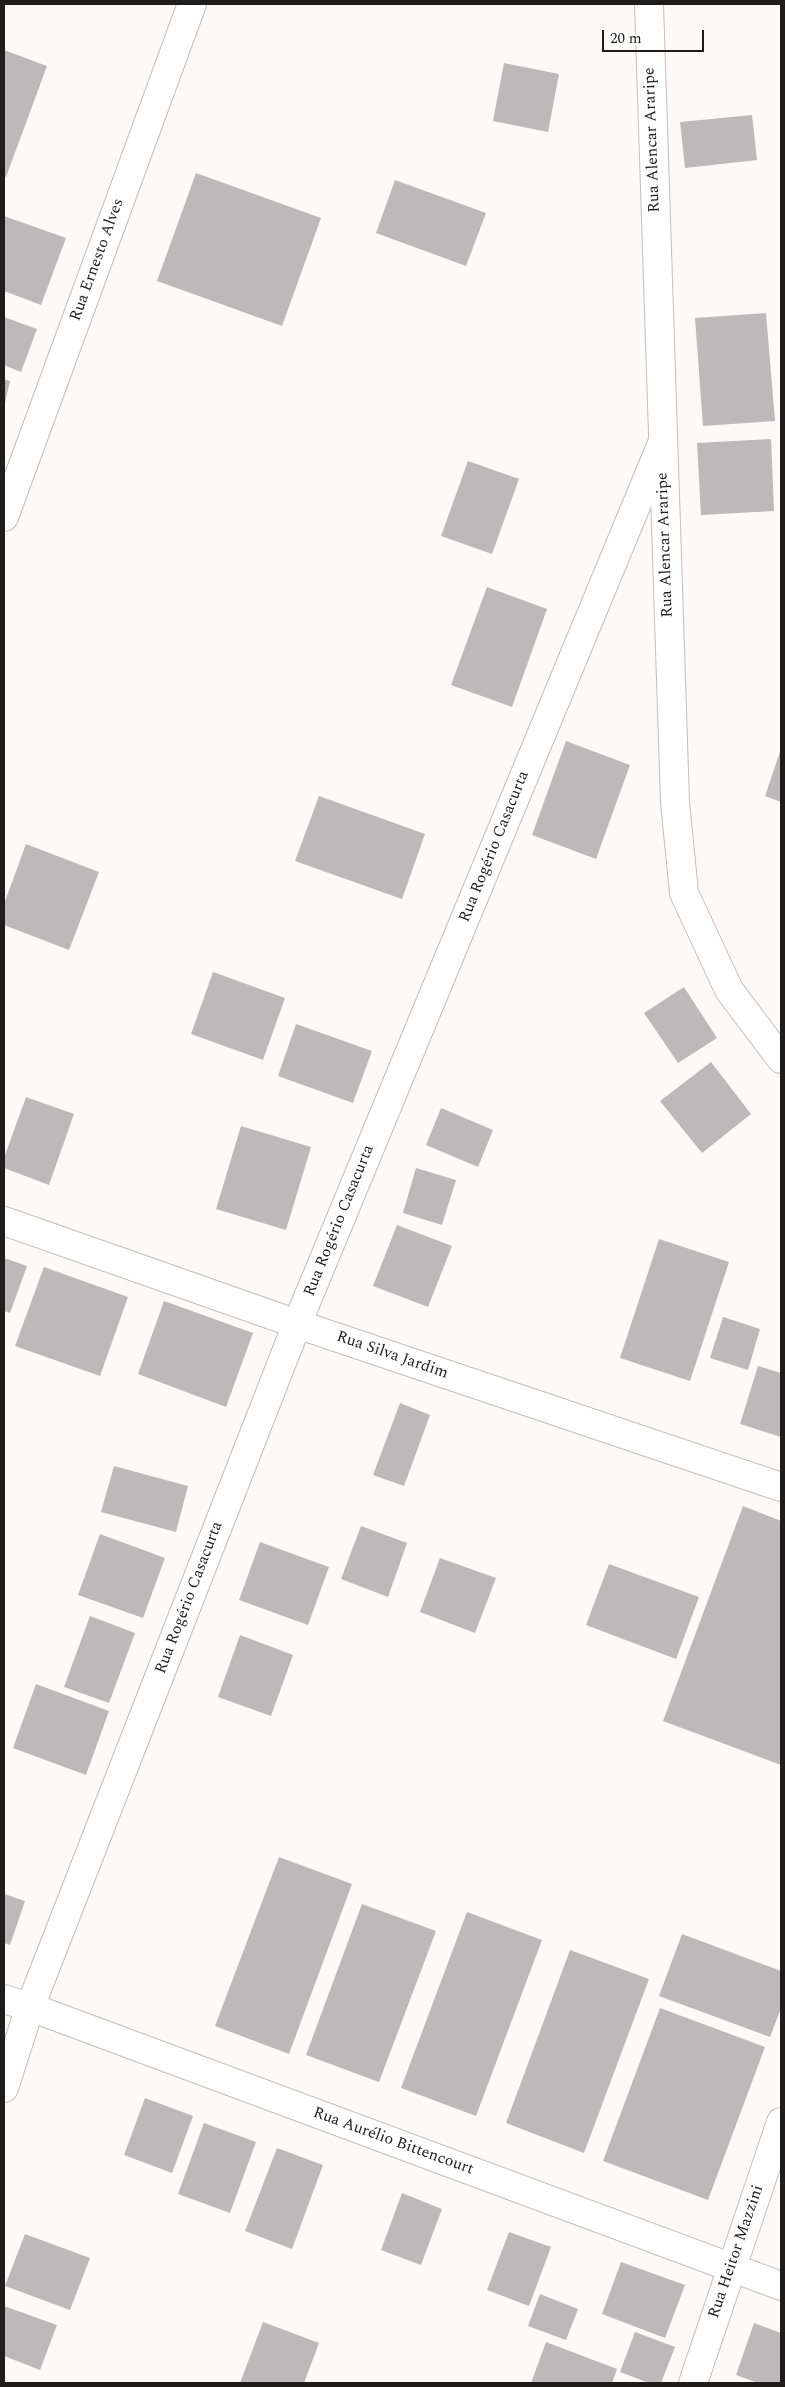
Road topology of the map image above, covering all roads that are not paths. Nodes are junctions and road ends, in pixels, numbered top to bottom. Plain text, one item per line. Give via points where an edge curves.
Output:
1 (192, 4) edge
2 (649, 4) edge
3 (663, 440) junction
4 (4, 517) edge
5 (781, 1059) edge
6 (4, 1221) edge
7 (297, 1324) junction
8 (781, 1488) edge
9 (4, 1999) edge
10 (30, 2007) junction
11 (4, 2088) edge
12 (781, 2122) edge
13 (730, 2268) junction
14 (781, 2286) edge
15 (694, 2383) edge

1 - 4 street, Rua Ernesto Alves
2 - 3 street, Rua Alencar Araripe
3 - 5 street, Rua Alencar Araripe via 675,802 684,893 729,990
3 - 7 street, Rua Rogério Casacurta
6 - 7 street, Rua Silva Jardim
7 - 8 street, Rua Silva Jardim
7 - 10 street, Rua Rogério Casacurta
9 - 10 street, Rua Aurélio Bittencourt
10 - 11 street, Rua Rogério Casacurta
10 - 13 street, Rua Aurélio Bittencourt
12 - 13 street, Rua Heitor Mazzini
13 - 14 street, Rua Aurélio Bittencourt
13 - 15 street, Rua Heitor Mazzini

